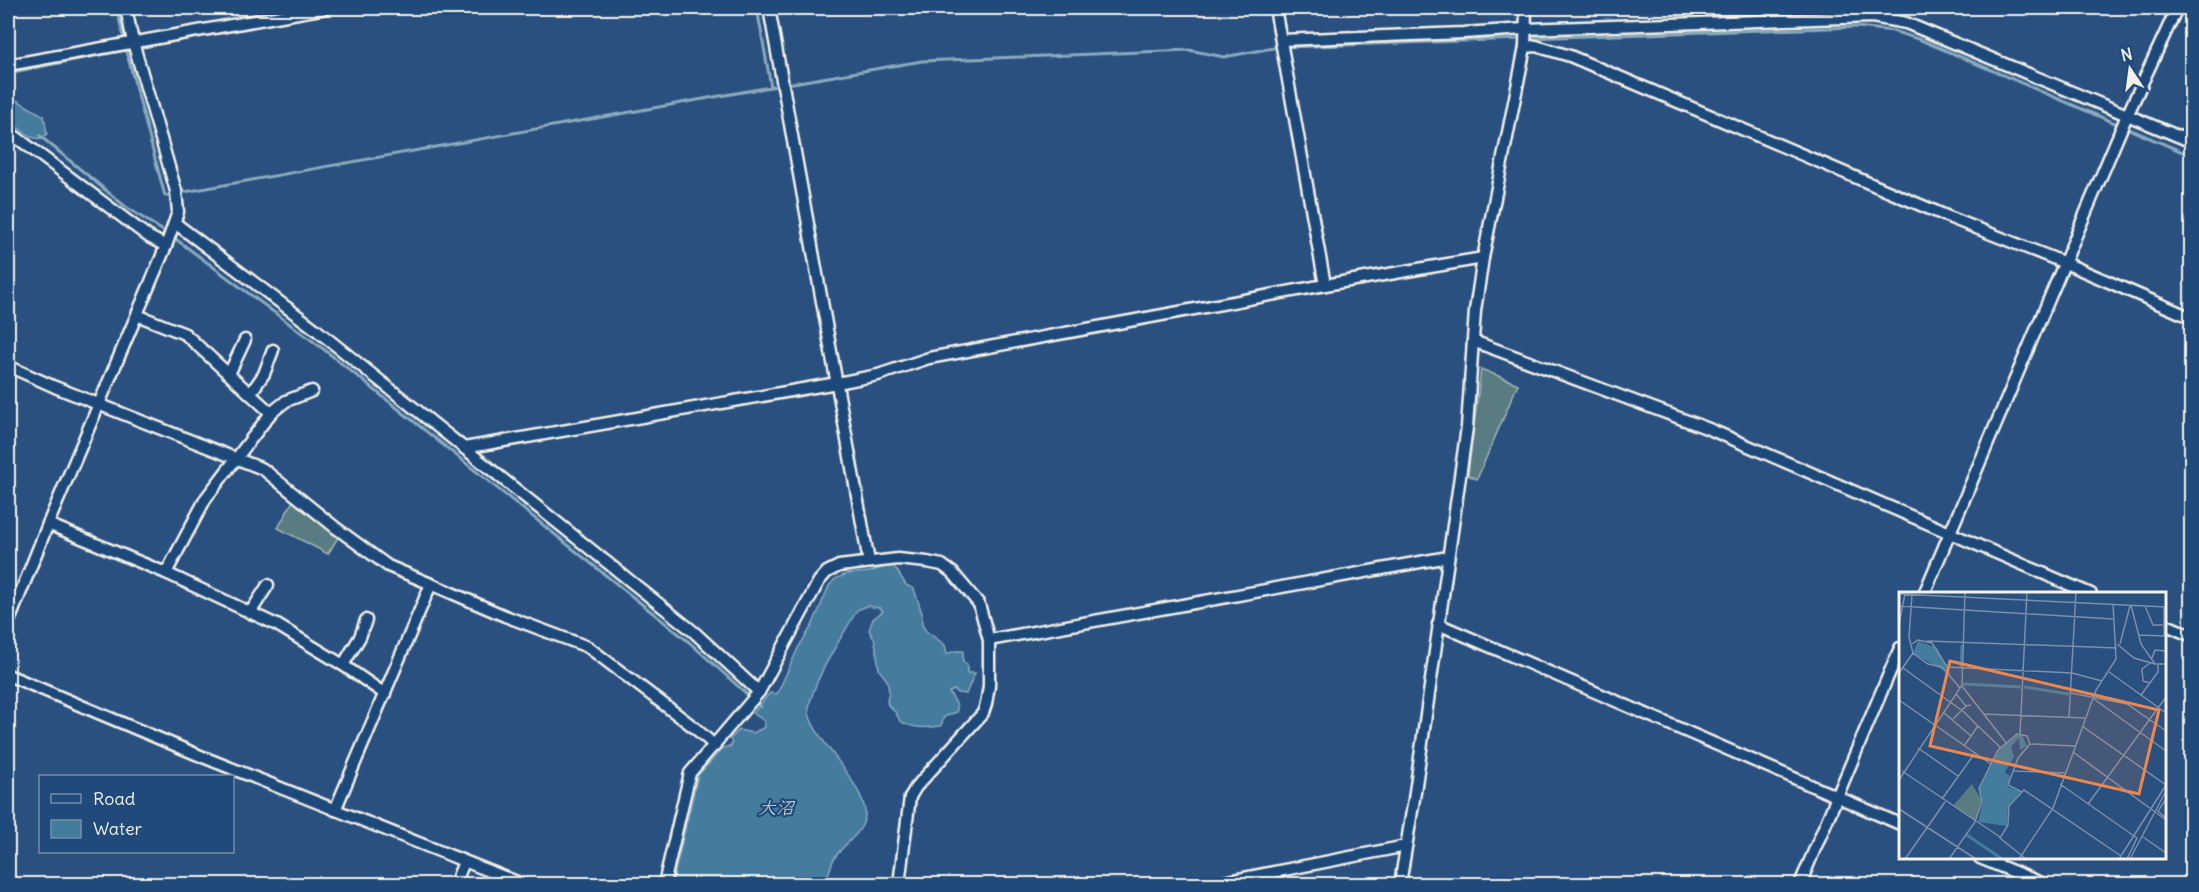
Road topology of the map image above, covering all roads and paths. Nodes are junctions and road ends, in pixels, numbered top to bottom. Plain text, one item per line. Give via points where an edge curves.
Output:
1 (126, 8) edge
2 (326, 8) edge
3 (769, 8) edge
4 (1275, 8) edge
5 (1526, 8) edge
6 (2177, 8) edge
7 (1525, 38) junction
8 (133, 42) junction
9 (1282, 45) junction
10 (8, 65) edge
11 (2125, 121) junction
12 (8, 131) edge
13 (2192, 142) edge
14 (174, 224) junction
15 (168, 243) junction
16 (1483, 258) junction
17 (2065, 263) junction
18 (1325, 285) junction
19 (137, 315) junction
20 (2192, 318) edge
21 (245, 340) dead end
22 (1473, 342) junction
23 (273, 350) dead end
24 (8, 366) edge
25 (229, 374) junction
26 (837, 383) junction
27 (312, 391) dead end
28 (250, 394) junction
29 (99, 403) junction
30 (271, 413) junction
31 (464, 448) junction
32 (235, 459) junction
33 (48, 524) junction
34 (1950, 534) junction
35 (1448, 557) junction
36 (869, 562) junction
37 (166, 573) junction
38 (431, 584) junction
39 (268, 585) dead end
40 (1925, 592) edge
41 (2086, 592) edge
42 (250, 614) junction
43 (366, 620) dead end
44 (8, 624) edge
45 (1438, 624) junction
46 (2166, 625) edge
47 (2192, 636) edge
48 (989, 640) junction
49 (1899, 650) edge
50 (343, 665) junction
51 (8, 675) edge
52 (386, 694) junction
53 (755, 697) junction
54 (715, 746) junction
55 (1836, 797) junction
56 (335, 810) junction
57 (1899, 824) edge
58 (1406, 846) junction
59 (1982, 859) edge
60 (464, 862) junction
61 (455, 885) edge
62 (522, 885) edge
63 (664, 885) edge
64 (899, 885) edge
65 (1213, 885) edge
66 (1400, 885) edge
67 (1800, 885) edge
68 (2044, 885) edge

1 - 8 street
2 - 8 street
3 - 26 street
4 - 9 street
5 - 7 street
6 - 11 street
7 - 9 street via 1463,33
7 - 11 street via 1872,17 1906,23
7 - 16 street
7 - 17 street via 1536,46 1570,56
8 - 10 street
8 - 14 street via 176,195 178,212
9 - 18 street
11 - 13 street
11 - 17 street
12 - 15 street via 149,237
14 - 15 street
14 - 31 street via 314,328
15 - 19 street
16 - 18 street
16 - 22 street
17 - 20 street
17 - 34 street
18 - 26 street via 929,358 878,375
19 - 25 street via 185,334
19 - 29 street
21 - 25 street
22 - 34 street via 1709,429
22 - 35 street via 1467,427
23 - 28 street via 264,374
24 - 29 street
25 - 28 street
26 - 31 street
26 - 36 street
27 - 30 street
28 - 30 street
29 - 32 street
29 - 33 street
30 - 32 street
31 - 53 street via 694,632
32 - 37 street via 206,498
32 - 38 street via 263,469 388,566
33 - 37 street
33 - 44 street
34 - 40 street
34 - 41 street
35 - 45 street
35 - 48 street
36 - 48 street via 898,559 942,565 979,604
36 - 53 street via 839,567 819,581
37 - 42 street
38 - 52 street
38 - 54 street via 588,647
39 - 42 street
42 - 50 street via 277,625
43 - 50 street
45 - 55 street
45 - 58 street
46 - 47 street
48 - 64 street via 989,686 983,713 910,797
49 - 55 street
50 - 52 street
51 - 56 street
52 - 56 street
53 - 54 street
54 - 63 street via 690,773
55 - 57 street
55 - 67 street
56 - 60 street
58 - 65 street
58 - 66 street
59 - 68 street
60 - 61 street
60 - 62 street

